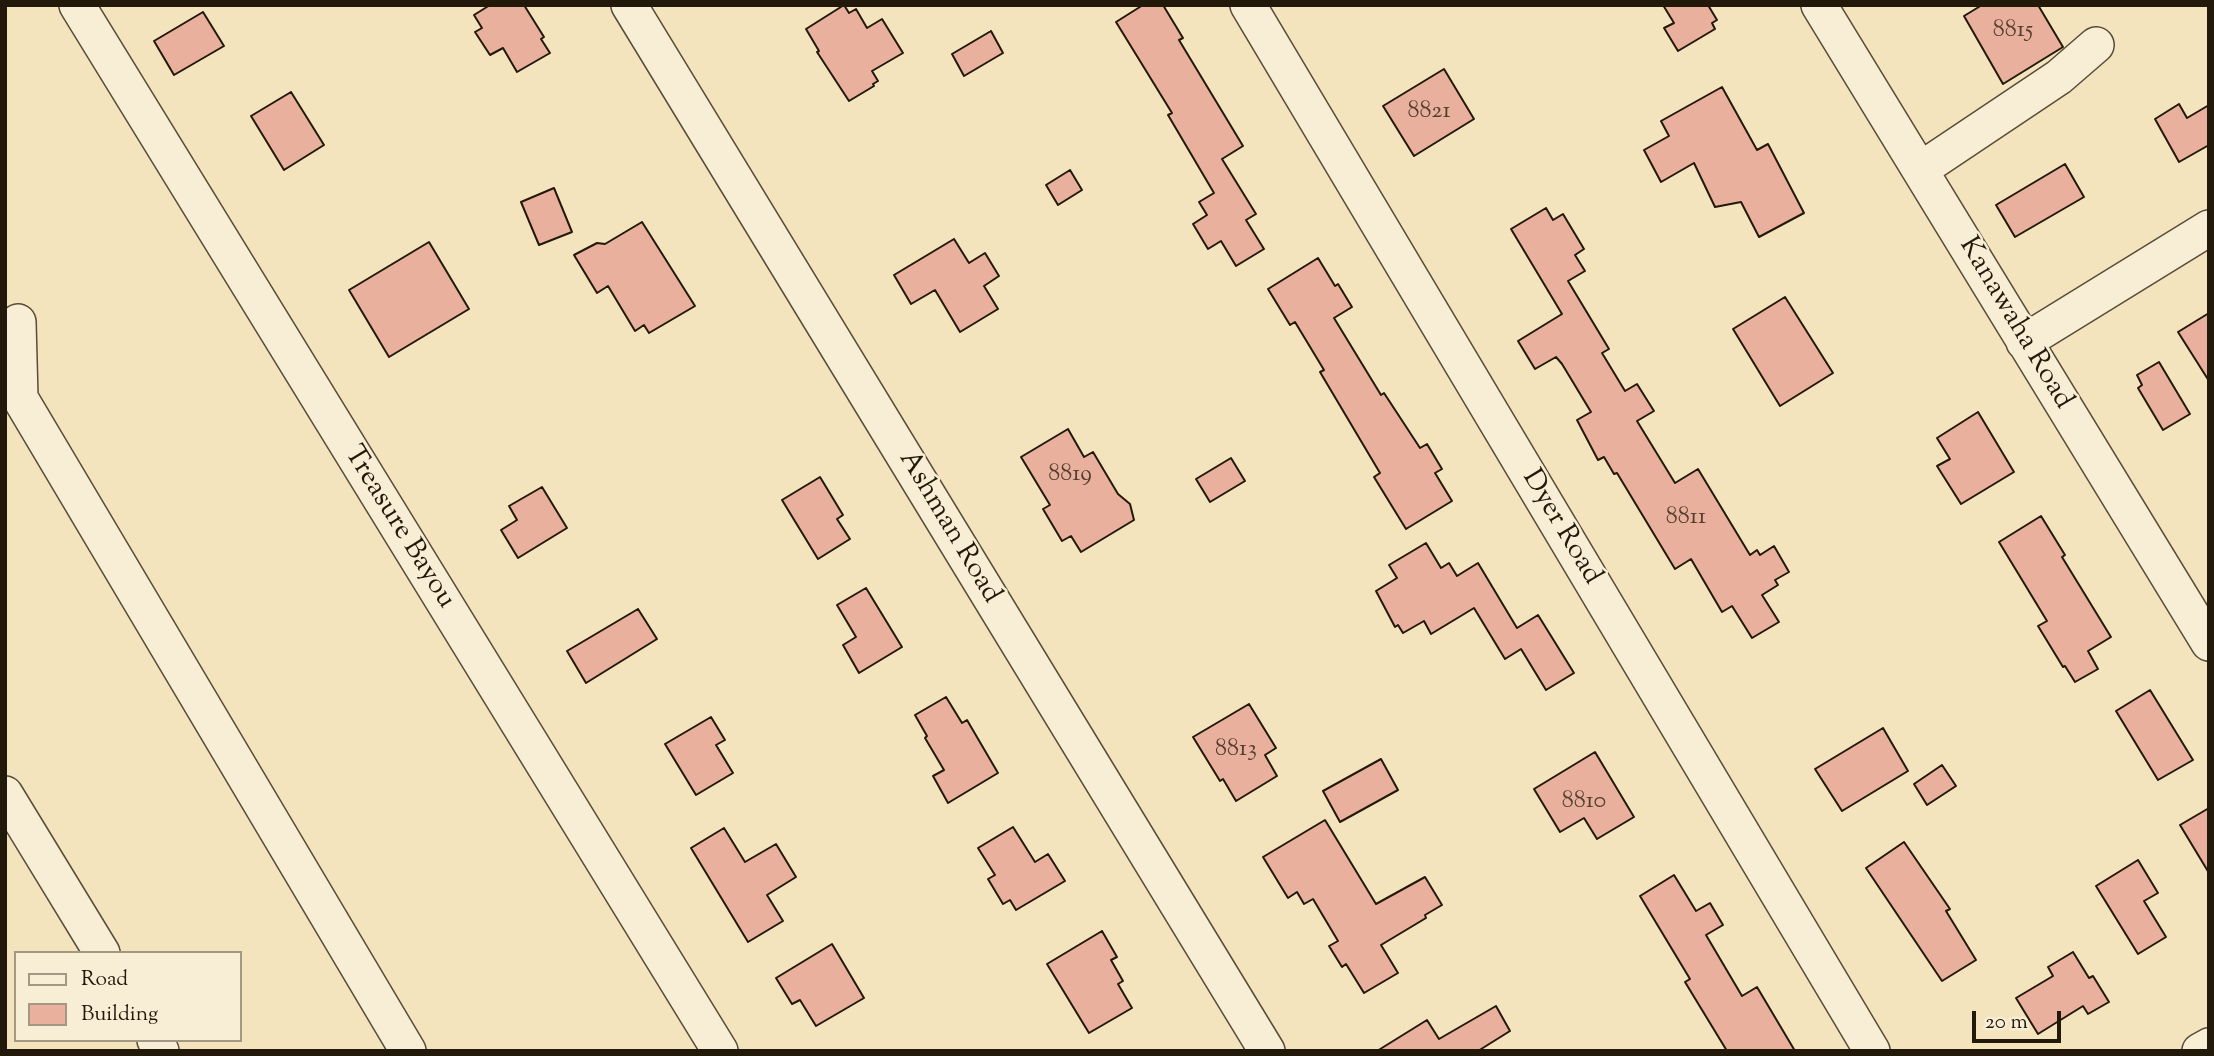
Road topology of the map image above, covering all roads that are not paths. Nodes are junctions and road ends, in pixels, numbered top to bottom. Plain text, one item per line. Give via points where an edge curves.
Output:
1 (77, 5) edge
2 (629, 5) edge
3 (1248, 5) edge
4 (1819, 5) edge
5 (2096, 45) dead end
6 (1920, 170) junction
7 (2209, 228) edge
8 (18, 322) dead end
9 (2024, 342) junction
10 (2207, 636) edge
11 (5, 794) edge
12 (101, 951) edge
13 (2209, 1046) edge
14 (408, 1051) edge
15 (720, 1051) edge
16 (1267, 1051) edge
17 (1872, 1051) edge
18 (2200, 1051) edge

1 - 15 street, Treasure Bayou
2 - 16 street, Ashman Road
3 - 17 street, Dyer Road
4 - 6 street, Kanawaha Road
5 - 6 street via 2059,77
6 - 9 street, Kanawaha Road
7 - 9 street
8 - 14 street via 20,398
9 - 10 street, Kanawaha Road
11 - 12 street
13 - 18 street

